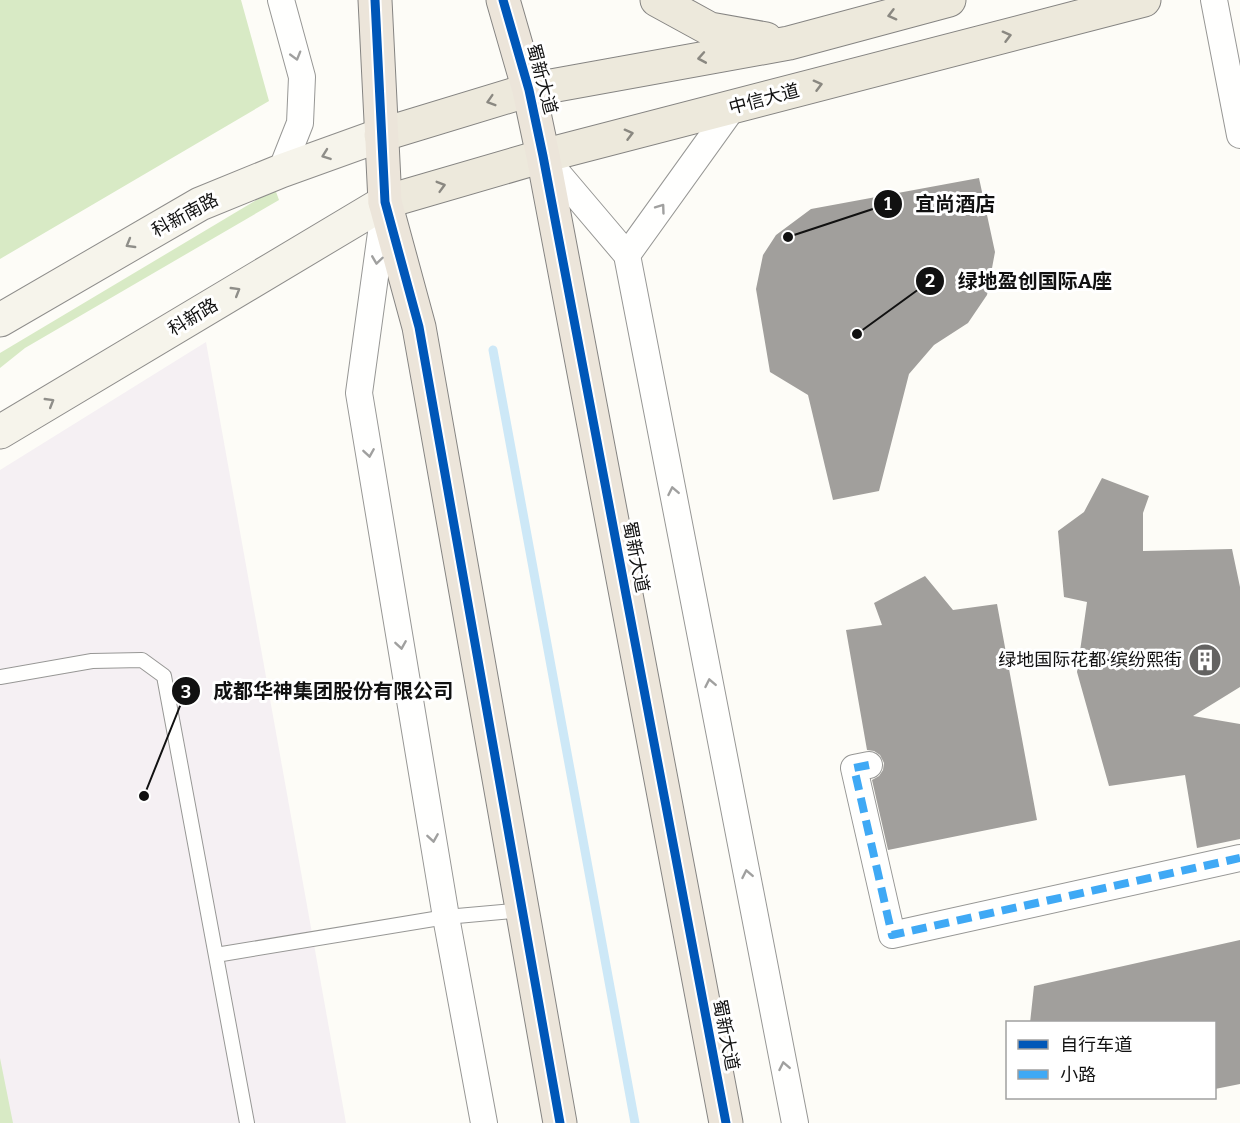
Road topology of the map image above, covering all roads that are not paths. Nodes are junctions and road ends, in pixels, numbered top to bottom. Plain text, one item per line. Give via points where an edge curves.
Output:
1 (281, 0) edge
2 (375, 0) edge
3 (503, 0) edge
4 (657, 0) edge
5 (949, 0) edge
6 (1144, 0) edge
7 (1214, 0) edge
8 (789, 43) junction
9 (530, 90) junction
10 (734, 106) junction
11 (381, 135) junction
12 (1240, 135) edge
13 (543, 156) junction
14 (281, 171) junction
15 (385, 202) junction
16 (627, 255) junction
17 (0, 320) edge
18 (0, 432) edge
19 (0, 677) edge
20 (869, 765) dead end
21 (1240, 858) edge
22 (523, 910) junction
23 (446, 917) junction
24 (216, 955) junction
25 (247, 1123) edge
26 (484, 1123) edge
27 (560, 1123) edge
28 (726, 1123) edge
29 (795, 1123) edge

1 -> 14 street via 302,77 300,123
2 - 11 highway
3 - 9 highway, 蜀新大道
4 - 8 main road via 710,29
5 -> 8 main road
10 -> 6 main road, 中信大道
7 - 12 street
8 -> 9 main road
9 -> 11 main road
9 - 13 highway, 蜀新大道
13 -> 10 main road, 中信大道
16 -> 10 street
11 -> 14 main road, 科新南路
11 - 15 highway
15 -> 13 main road, 中信大道
13 - 16 street
13 - 28 highway, 蜀新大道
14 -> 17 main road, 科新南路 via 200,204
18 -> 15 main road, 科新路
15 - 22 highway via 419,327
15 -> 23 street via 359,393
29 -> 16 street
19 - 24 lane via 92,661 142,660 164,676
20 - 21 street via 854,768 892,935
22 - 23 lane
22 - 27 highway
23 - 24 lane
23 - 26 street
24 - 25 lane

